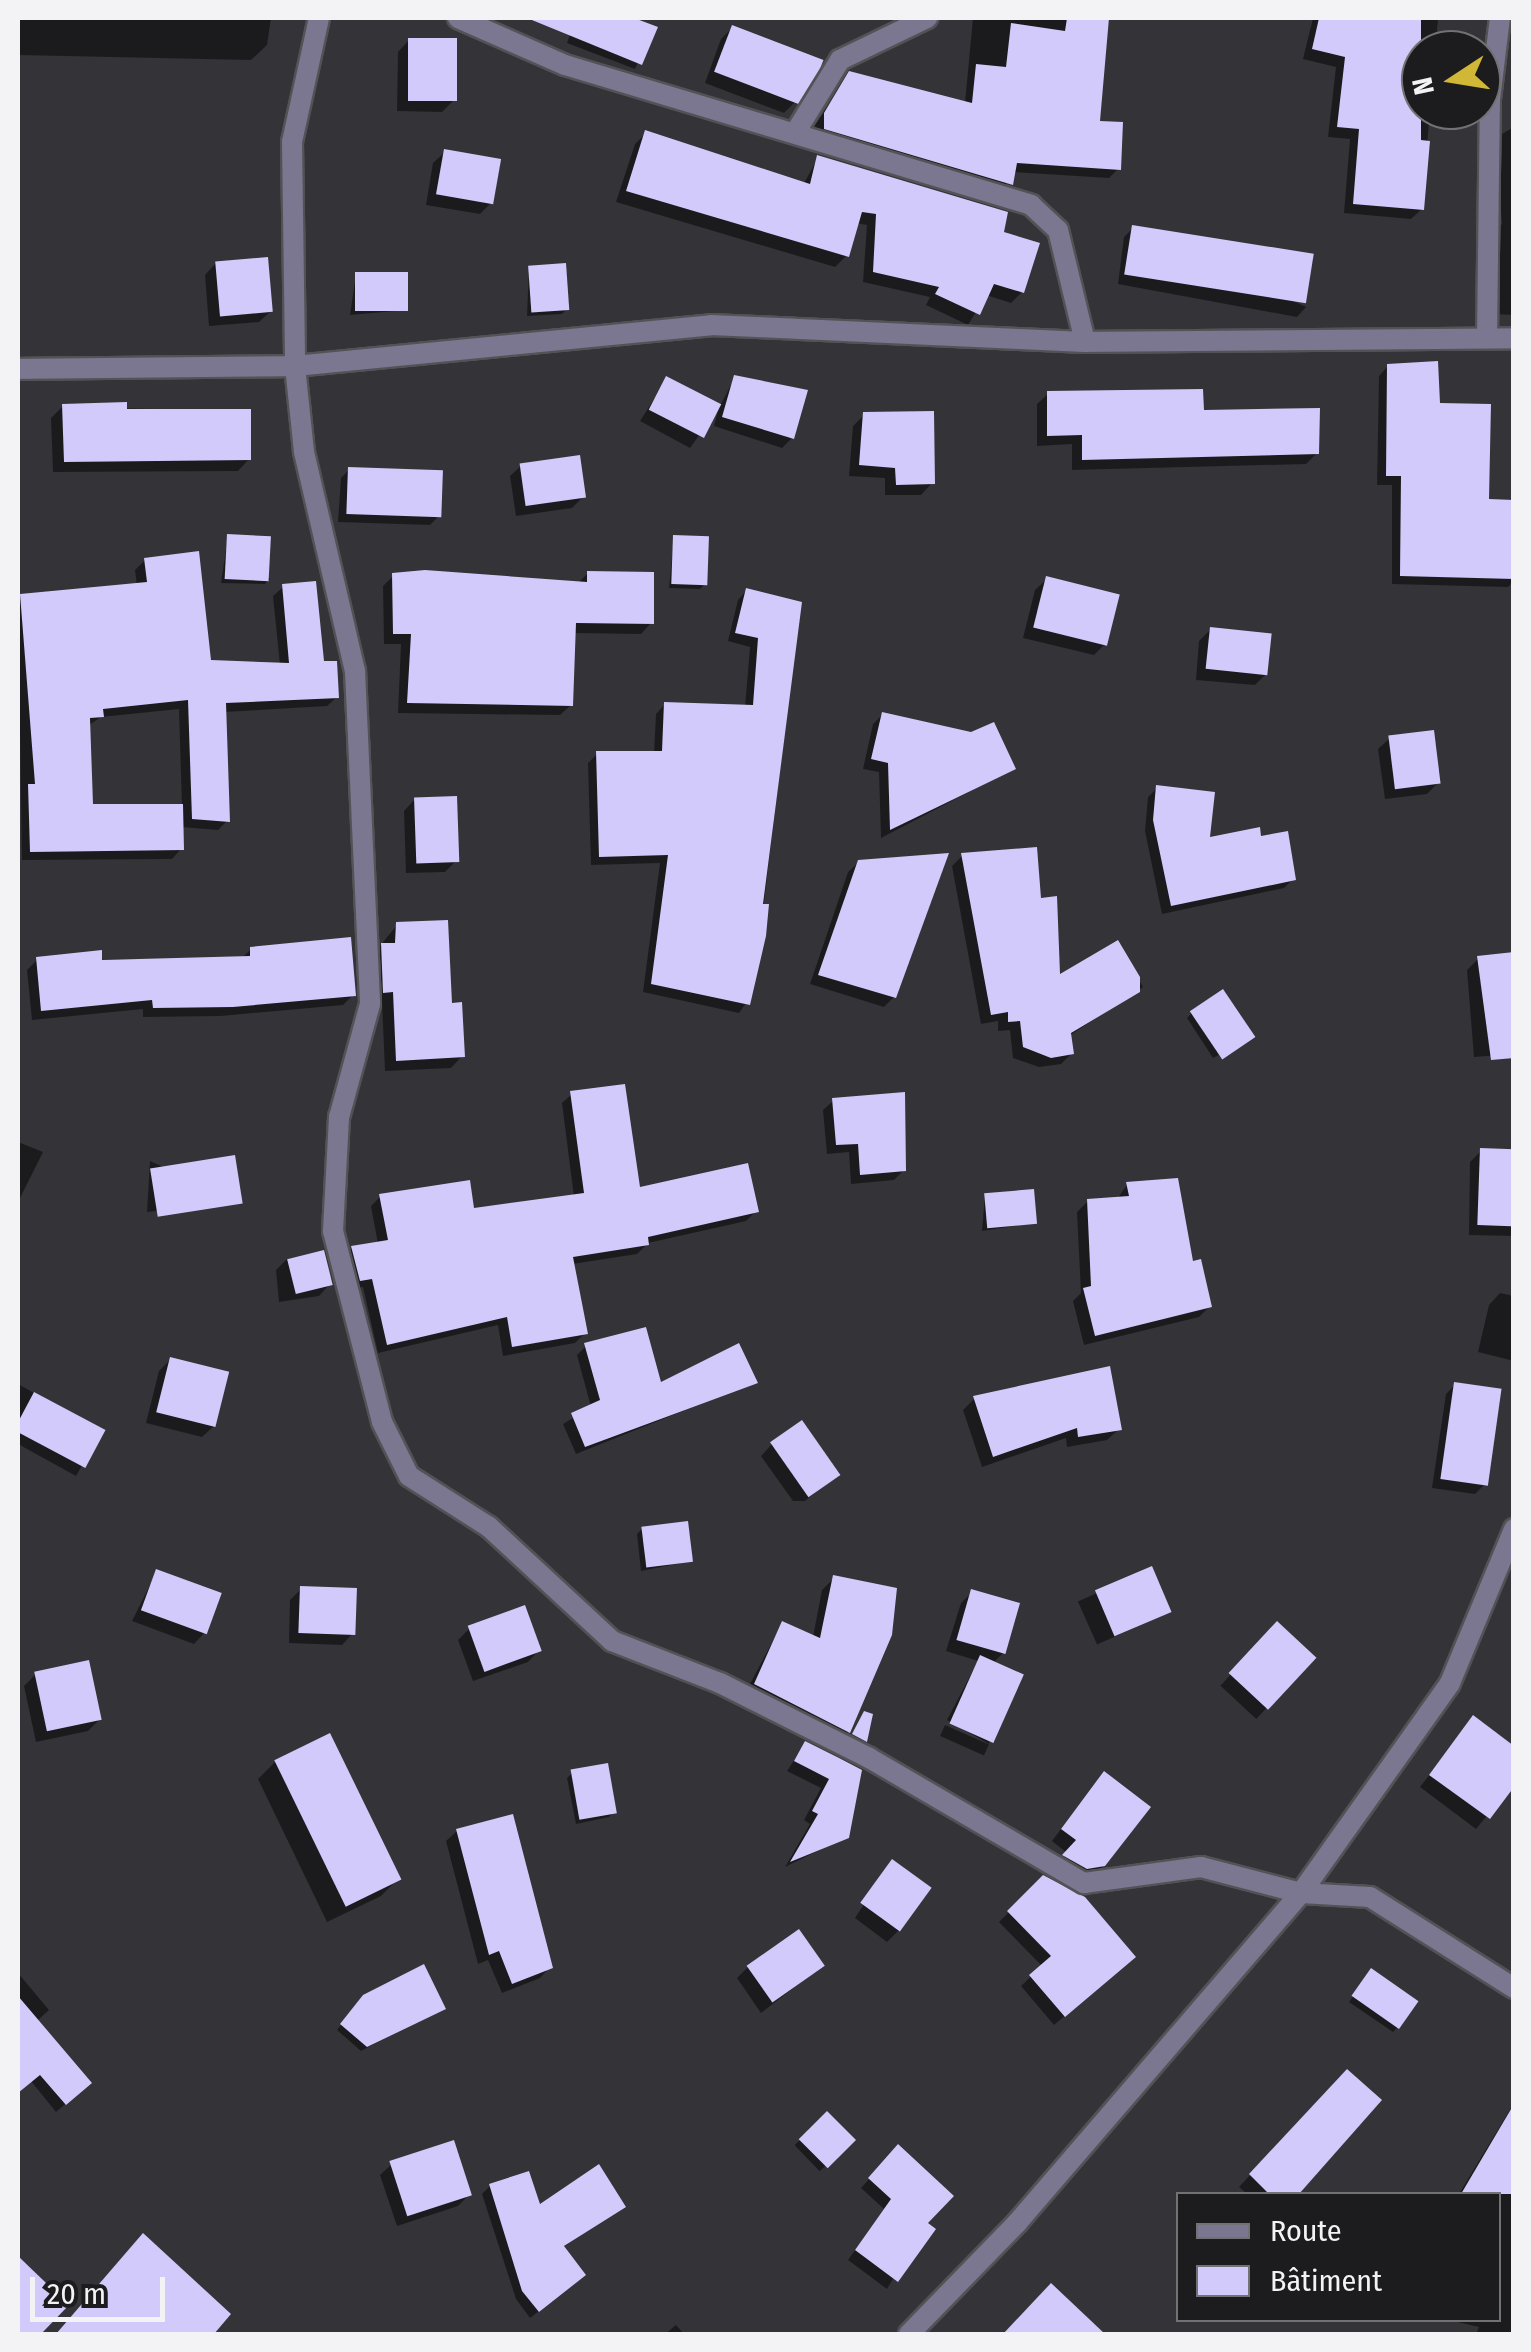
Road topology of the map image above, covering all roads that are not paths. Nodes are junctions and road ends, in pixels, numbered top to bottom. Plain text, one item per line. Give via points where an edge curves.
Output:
1 (319, 18) edge
2 (458, 18) edge
3 (926, 18) edge
4 (1500, 18) edge
5 (795, 133) junction
6 (1486, 338) junction
7 (1514, 338) edge
8 (1085, 342) junction
9 (295, 366) junction
10 (18, 369) edge
11 (1514, 1528) edge
12 (1302, 1893) junction
13 (1514, 1988) edge
14 (909, 2334) edge

1 - 9 street via 292,142
2 - 5 street via 565,65
3 - 5 street via 840,60
4 - 6 street via 1490,99
5 - 8 street via 1031,205 1058,230
6 - 7 street
6 - 8 street
8 - 9 street via 678,326
9 - 10 street
9 - 12 street via 304,452 356,671 369,897 370,1004 340,1118 333,1231 382,1422 410,1476 489,1527 603,1636 720,1683 869,1758 1084,1883 1202,1866
11 - 12 street via 1450,1683
12 - 13 street via 1370,1897
12 - 14 street via 1017,2223

